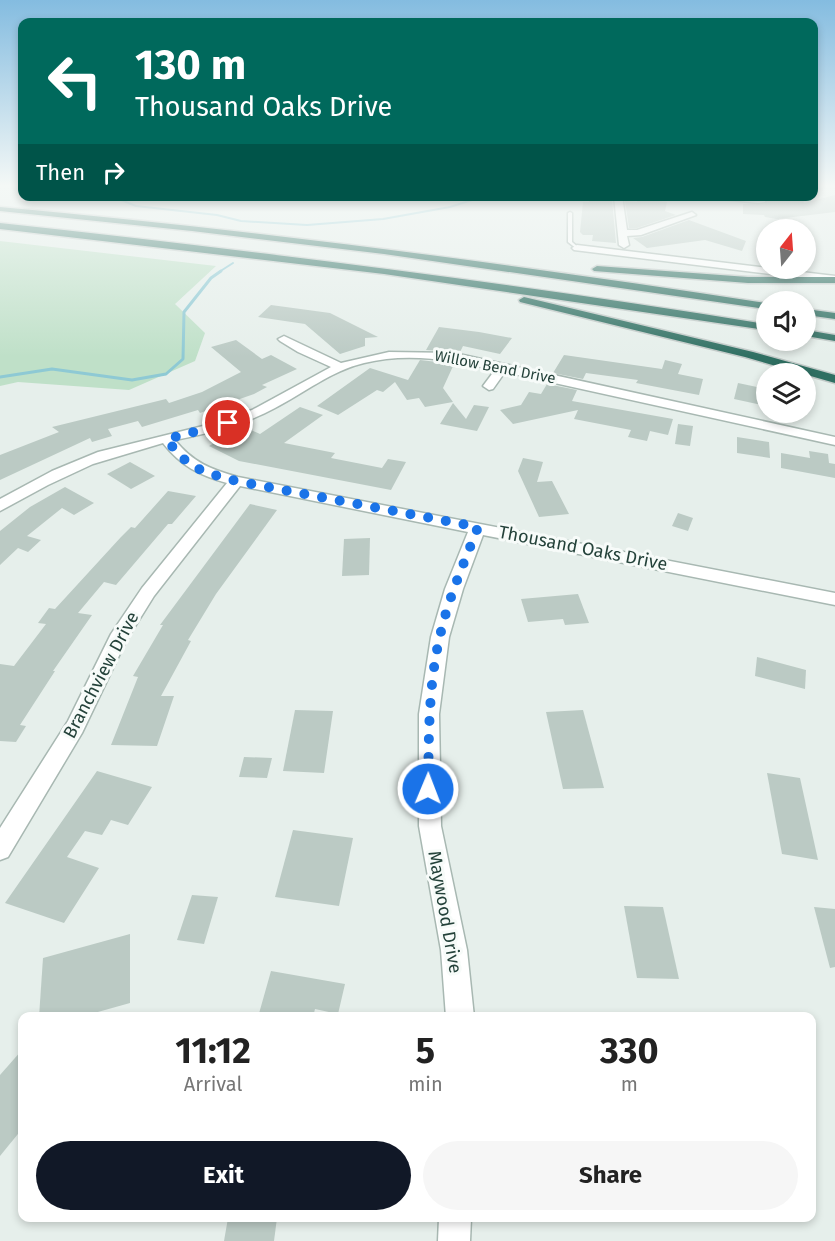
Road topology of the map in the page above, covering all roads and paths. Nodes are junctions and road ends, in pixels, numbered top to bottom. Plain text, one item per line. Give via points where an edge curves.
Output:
1 (148, 242) edge
2 (155, 242) edge
3 (306, 242) edge
4 (351, 242) edge
5 (570, 242) edge
6 (623, 242) edge
7 (577, 248) joint
8 (624, 253) junction
9 (835, 280) edge
10 (756, 304) edge
11 (816, 313) edge
12 (835, 316) edge
13 (756, 325) edge
14 (816, 335) edge
15 (835, 338) edge
16 (284, 339) dead end
17 (341, 367) junction
18 (504, 367) junction
19 (835, 379) edge
20 (489, 386) dead end
21 (167, 439) junction
22 (835, 441) edge
23 (236, 481) junction
24 (0, 506) edge
25 (478, 527) junction
26 (835, 599) edge
27 (0, 849) edge
28 (460, 1012) edge
29 (455, 1222) edge
30 (454, 1241) edge

1 - 19 highway via 484,292 737,351
2 - 13 highway via 439,277
3 - 10 highway
4 - 9 highway via 573,267 748,280
5 - 7 lane
6 - 8 street
7 - 8 street
8 - 9 street
11 - 12 highway
14 - 15 highway
16 - 17 street
17 - 18 street, Willow Bend Drive via 382,356 410,354 454,357
17 - 21 street, Willow Bend Drive via 244,418
18 - 20 street
18 - 22 street, Willow Bend Drive
21 - 23 street, Thousand Oaks Drive via 187,464
21 - 24 street, Willow Bend Drive via 86,462
23 - 25 street, Thousand Oaks Drive
23 - 27 street, Branchview Drive via 142,601 118,639 75,727
25 - 26 street, Thousand Oaks Drive
25 - 28 street, Maywood Drive via 440,637 429,714 430,826 454,950
29 - 30 street

